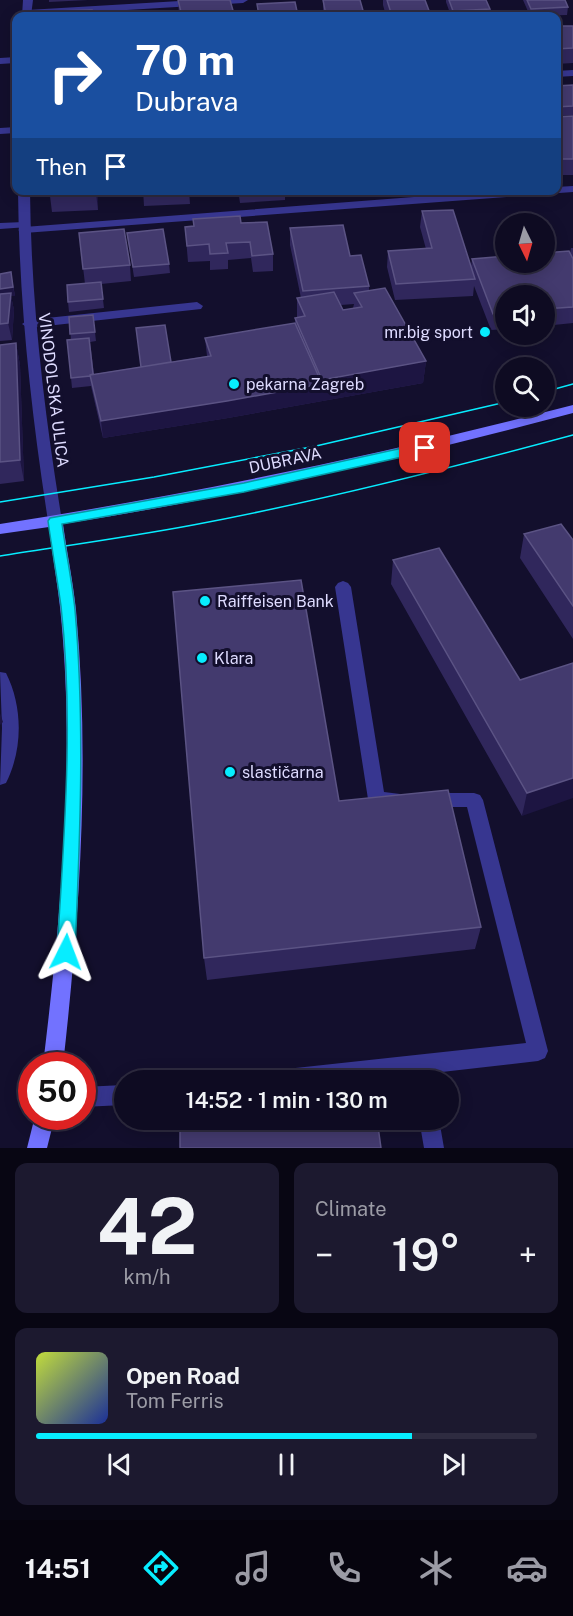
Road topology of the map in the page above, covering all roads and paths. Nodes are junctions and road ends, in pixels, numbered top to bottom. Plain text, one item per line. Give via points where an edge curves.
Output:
1 (243, 0) edge
2 (70, 12) edge
3 (24, 195) edge
4 (484, 195) edge
5 (0, 226) edge
6 (24, 227) junction
7 (197, 306) dead end
8 (28, 324) junction
9 (573, 409) edge
10 (55, 521) junction
11 (0, 529) edge
12 (343, 587) dead end
13 (0, 678) edge
14 (0, 778) edge
15 (54, 1052) edge
16 (434, 1070) edge
17 (114, 1095) edge
18 (96, 1096) edge
19 (42, 1130) edge
20 (431, 1130) edge
21 (37, 1148) edge
22 (434, 1148) edge

1 - 2 street
3 - 6 street, VINODOLSKA ULICA
4 - 6 street
5 - 6 street
6 - 8 street, VINODOLSKA ULICA
7 - 8 street
8 - 10 street, VINODOLSKA ULICA
9 - 10 main road, DUBRAVA via 313,473
10 - 11 main road, DUBRAVA
10 - 15 main road via 68,608 74,785 66,952
12 - 16 street via 378,799 474,800 538,1051
13 - 14 street via 10,714 9,744
17 - 18 street
19 - 21 main road
20 - 22 street

